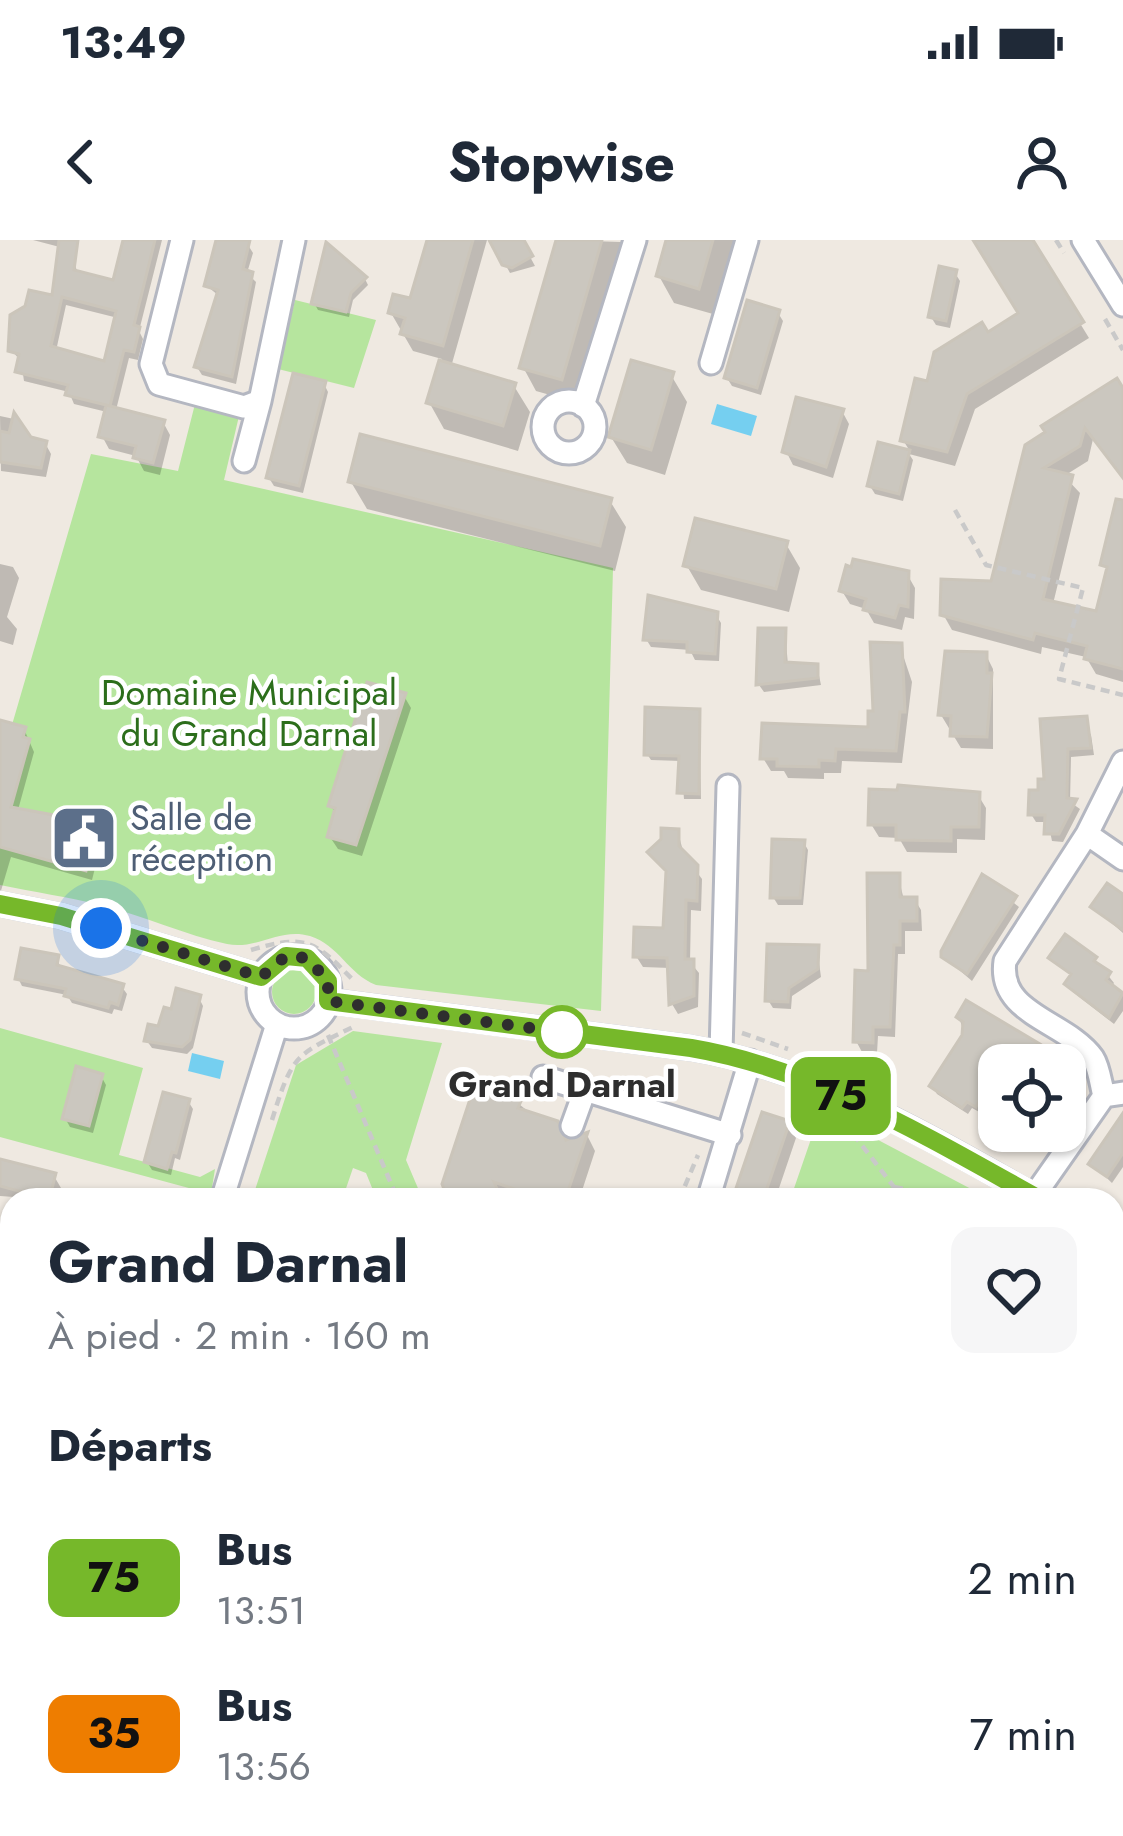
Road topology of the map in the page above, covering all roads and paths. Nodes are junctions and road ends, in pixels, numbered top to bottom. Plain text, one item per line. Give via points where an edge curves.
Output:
1 (182, 240) edge
2 (294, 240) edge
3 (634, 240) edge
4 (747, 240) edge
5 (1083, 240) edge
6 (1123, 305) edge
7 (1114, 336) dead end
8 (1123, 350) edge
9 (711, 363) dead end
10 (260, 401) junction
11 (583, 406) dead end
12 (244, 461) dead end
13 (955, 510) dead end
14 (1123, 695) edge
15 (1123, 762) edge
16 (728, 787) dead end
17 (1088, 834) junction
18 (1123, 859) edge
19 (0, 904) edge
20 (222, 964) junction
21 (261, 977) junction
22 (363, 989) dead end
23 (328, 1001) junction
24 (277, 1024) junction
25 (357, 1027) dead end
26 (328, 1035) junction
27 (721, 1053) junction
28 (750, 1060) junction
29 (544, 1077) dead end
30 (585, 1090) junction
31 (1114, 1095) edge
32 (839, 1115) dead end
33 (572, 1126) dead end
34 (268, 1132) dead end
35 (730, 1135) junction
36 (894, 1187) joint
37 (226, 1188) edge
38 (393, 1188) edge
39 (712, 1188) edge
40 (899, 1188) edge
41 (1019, 1188) edge
42 (1044, 1188) edge

1 - 10 street via 153,376 244,407
2 - 10 street
3 - 11 street
4 - 9 street
5 - 6 street
7 - 8 path
10 - 12 street
13 - 14 path via 986,565 1083,588 1060,679
15 - 17 street
16 - 27 street
17 - 18 street
17 - 31 street via 1003,976 1012,997 1093,1057
19 - 20 street
20 - 21 street
20 - 22 path via 226,950 291,940 330,952
21 - 23 street via 286,956 307,958 328,981
21 - 24 street via 258,998
23 - 24 street via 308,1025
23 - 27 street
24 - 37 street
25 - 26 path
26 - 34 path via 291,1063
26 - 38 path
27 - 28 street
28 - 35 street
28 - 41 street via 875,1110
29 - 30 street
30 - 33 street
30 - 35 street
31 - 42 street
32 - 36 path
35 - 39 street
36 - 40 path

